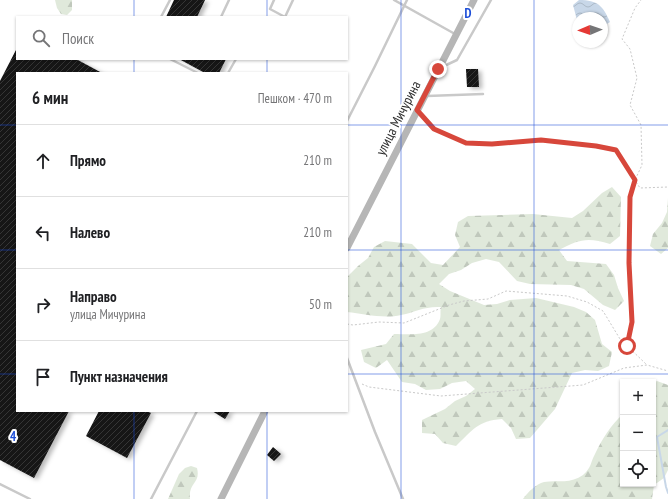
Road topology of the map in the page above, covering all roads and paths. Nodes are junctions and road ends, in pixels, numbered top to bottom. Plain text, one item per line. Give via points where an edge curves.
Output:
1 (170, 0) edge
2 (229, 0) edge
3 (274, 0) edge
4 (294, 0) edge
5 (394, 0) edge
6 (407, 0) edge
7 (474, 0) edge
8 (491, 0) edge
9 (641, 0) edge
10 (404, 5) junction
11 (162, 16) edge
12 (221, 16) edge
13 (283, 16) edge
14 (286, 16) edge
15 (456, 34) junction
16 (172, 60) edge
17 (235, 60) edge
18 (438, 69) junction
19 (196, 72) edge
20 (229, 72) edge
21 (483, 94) dead end
22 (424, 96) junction
23 (417, 110) junction
24 (348, 119) edge
25 (635, 180) junction
26 (668, 187) edge
27 (348, 246) edge
28 (348, 324) edge
29 (627, 346) junction
30 (348, 361) edge
31 (647, 365) junction
32 (668, 371) edge
33 (356, 381) junction
34 (196, 412) edge
35 (264, 412) edge
36 (0, 484) edge
37 (30, 499) edge
38 (151, 499) edge
39 (221, 499) edge
40 (403, 499) edge

1 - 11 lane
2 - 12 lane
3 - 13 lane via 270,9
4 - 14 lane
5 - 10 lane
6 - 10 lane
7 - 15 main road, улица Мичурина
8 - 18 lane via 457,60
9 - 25 path via 622,39 630,50 637,78 630,105 641,125 642,165
10 - 15 lane
10 - 24 lane
15 - 18 main road, улица Мичурина
16 - 19 lane
17 - 20 lane
18 - 22 main road, улица Мичурина
21 - 22 lane
22 - 23 main road, улица Мичурина
23 - 25 path via 434,129 466,143 492,144 541,140 616,150
23 - 27 main road, улица Мичурина
25 - 26 path via 640,188
25 - 29 path via 630,197 629,263 632,322
28 - 29 path via 404,323 449,305 488,299 506,291 567,296 587,302 603,311
29 - 31 path
30 - 33 lane
31 - 32 path
31 - 33 path via 624,368 583,385 441,396 368,387
33 - 40 lane
34 - 38 lane
35 - 39 main road
36 - 37 lane

